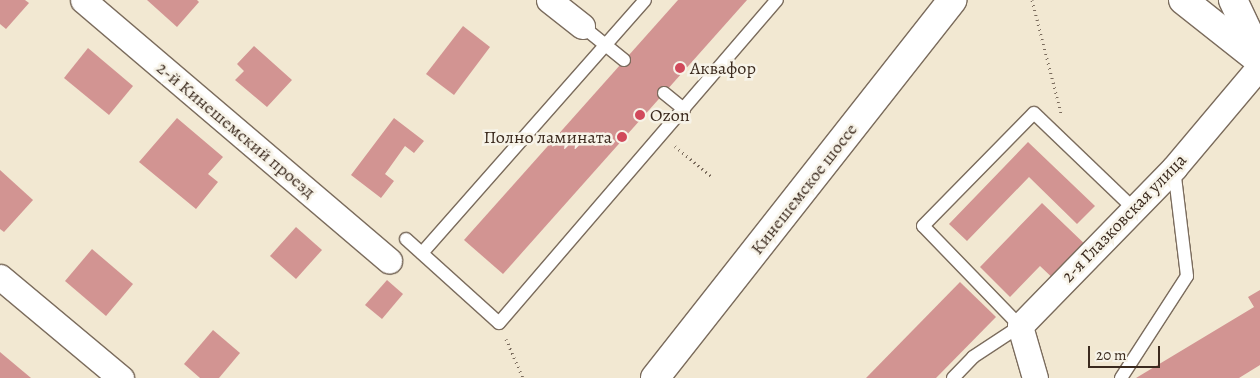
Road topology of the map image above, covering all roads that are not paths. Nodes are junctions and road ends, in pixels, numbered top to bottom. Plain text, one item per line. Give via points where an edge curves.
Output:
1 (83, 0) edge
2 (549, 0) edge
3 (645, 0) edge
4 (777, 0) edge
5 (952, 0) edge
6 (1183, 0) edge
7 (1233, 0) edge
8 (582, 26) joint
9 (605, 45) junction
10 (1260, 59) edge
11 (624, 60) dead end
12 (1260, 66) edge
13 (664, 93) dead end
14 (684, 109) junction
15 (1174, 168) junction
16 (1134, 209) junction
17 (406, 240) dead end
18 (422, 253) junction
19 (389, 260) dead end
20 (0, 277) edge
21 (1020, 326) junction
22 (121, 378) edge
23 (655, 378) edge
24 (953, 378) edge
25 (1035, 378) edge
26 (1121, 378) edge

1 - 19 street, 2-й Кинешемский проезд
2 - 8 street
3 - 9 lane
4 - 14 lane
5 - 23 main road, Кинешемское шоссе
6 - 10 main road
7 - 10 main road
8 - 9 lane
9 - 11 lane
9 - 18 lane
12 - 15 street, 2-я Глазковская улица
13 - 14 lane
14 - 18 lane via 498,323
15 - 16 street, 2-я Глазковская улица
15 - 26 lane via 1187,276
16 - 21 street, 2-я Глазковская улица
16 - 21 lane via 1034,113 923,226
17 - 18 lane
20 - 22 street
21 - 24 lane via 974,357
21 - 25 street

